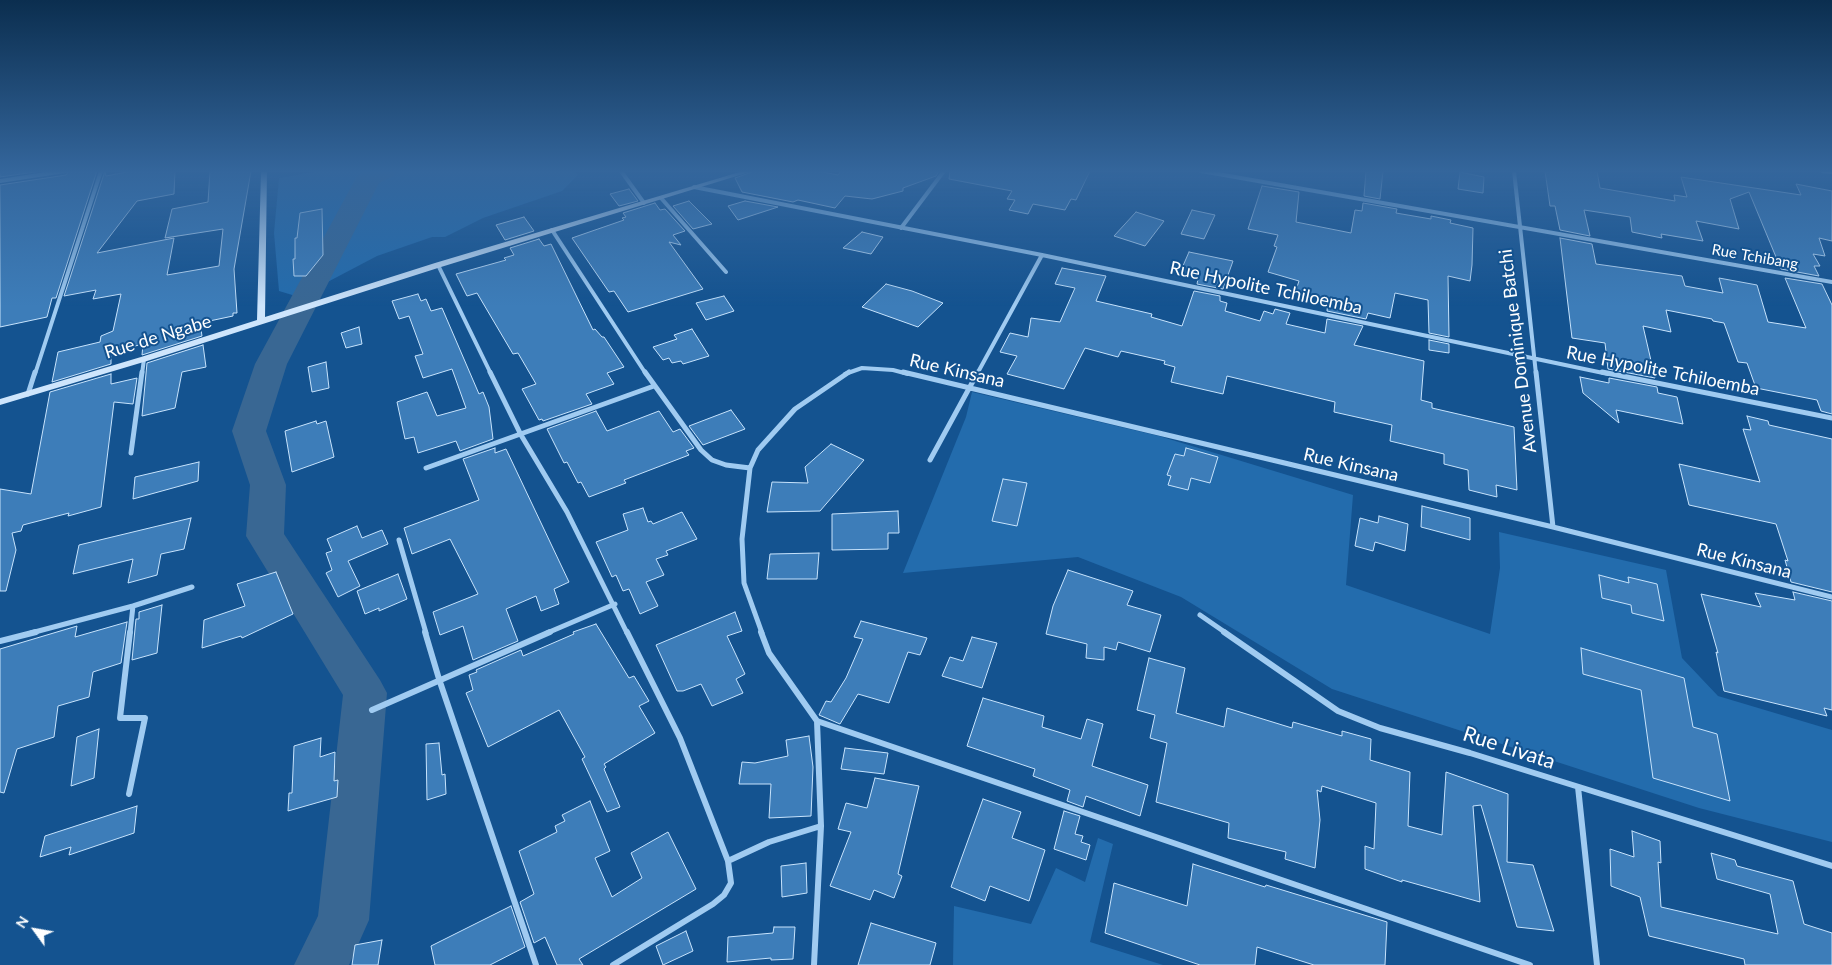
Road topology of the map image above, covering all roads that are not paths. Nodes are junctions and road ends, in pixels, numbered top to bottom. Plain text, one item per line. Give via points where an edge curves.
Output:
1 (86, 216) edge
2 (261, 216) edge
3 (600, 216) edge
4 (677, 216) edge
5 (841, 216) edge
6 (910, 216) edge
7 (1461, 216) edge
8 (1517, 216) edge
9 (1518, 226) junction
10 (901, 228) junction
11 (552, 230) junction
12 (1042, 255) junction
13 (438, 265) junction
14 (726, 272) dead end
15 (1832, 282) edge
16 (261, 322) junction
17 (144, 359) junction
18 (1535, 359) junction
19 (654, 386) junction
20 (970, 388) junction
21 (28, 394) junction
22 (0, 402) edge
23 (1832, 418) edge
24 (521, 435) junction
25 (131, 453) dead end
26 (930, 460) dead end
27 (426, 468) dead end
28 (750, 468) junction
29 (1553, 527) junction
30 (399, 540) dead end
31 (192, 587) dead end
32 (1832, 597) edge
33 (615, 604) junction
34 (133, 606) junction
35 (1200, 615) dead end
36 (0, 641) edge
37 (439, 679) junction
38 (372, 710) dead end
39 (817, 721) junction
40 (1578, 787) junction
41 (129, 794) dead end
42 (821, 826) junction
43 (728, 861) junction
44 (1832, 866) edge
45 (536, 965) edge
46 (613, 965) edge
47 (814, 965) edge
48 (1530, 965) edge
49 (1597, 965) edge

1 - 21 street
2 - 16 street
3 - 11 street, Rue de Ngabe
4 - 14 street
5 - 10 street, Rue Hypolite Tchiloemba
6 - 10 street
7 - 9 street, Rue Tchibang
8 - 9 street, Avenue Dominique Batchi
9 - 15 street, Rue Tchibang
9 - 18 street, Avenue Dominique Batchi
10 - 12 street, Rue Hypolite Tchiloemba
11 - 13 street, Rue de Ngabe
11 - 19 street
12 - 18 street, Rue Hypolite Tchiloemba
12 - 20 street
13 - 16 street, Rue de Ngabe
13 - 24 street
16 - 17 street, Rue de Ngabe
17 - 21 street, Rue de Ngabe
17 - 25 street
18 - 23 street, Rue Hypolite Tchiloemba
18 - 29 street, Avenue Dominique Batchi
19 - 24 street
19 - 28 street via 712,460
20 - 26 street
20 - 28 street, Rue Kinsana via 893,370 862,368 844,374 774,430 758,450
20 - 29 street, Rue Kinsana
21 - 22 street, Rue de Ngabe
24 - 27 street
24 - 33 street via 567,512
28 - 39 street via 742,539 744,582 769,652
29 - 32 street, Rue Kinsana
30 - 37 street
31 - 34 street
33 - 37 street
33 - 43 street via 680,738
34 - 36 street
34 - 41 street via 120,718 145,718
35 - 40 street, Rue Livata via 1338,711 1380,728 1419,737
37 - 38 street
37 - 45 street
39 - 42 street
39 - 48 street
40 - 44 street, Rue Livata
40 - 49 street
42 - 43 street via 769,842
42 - 47 street
43 - 46 street via 731,883 724,895

